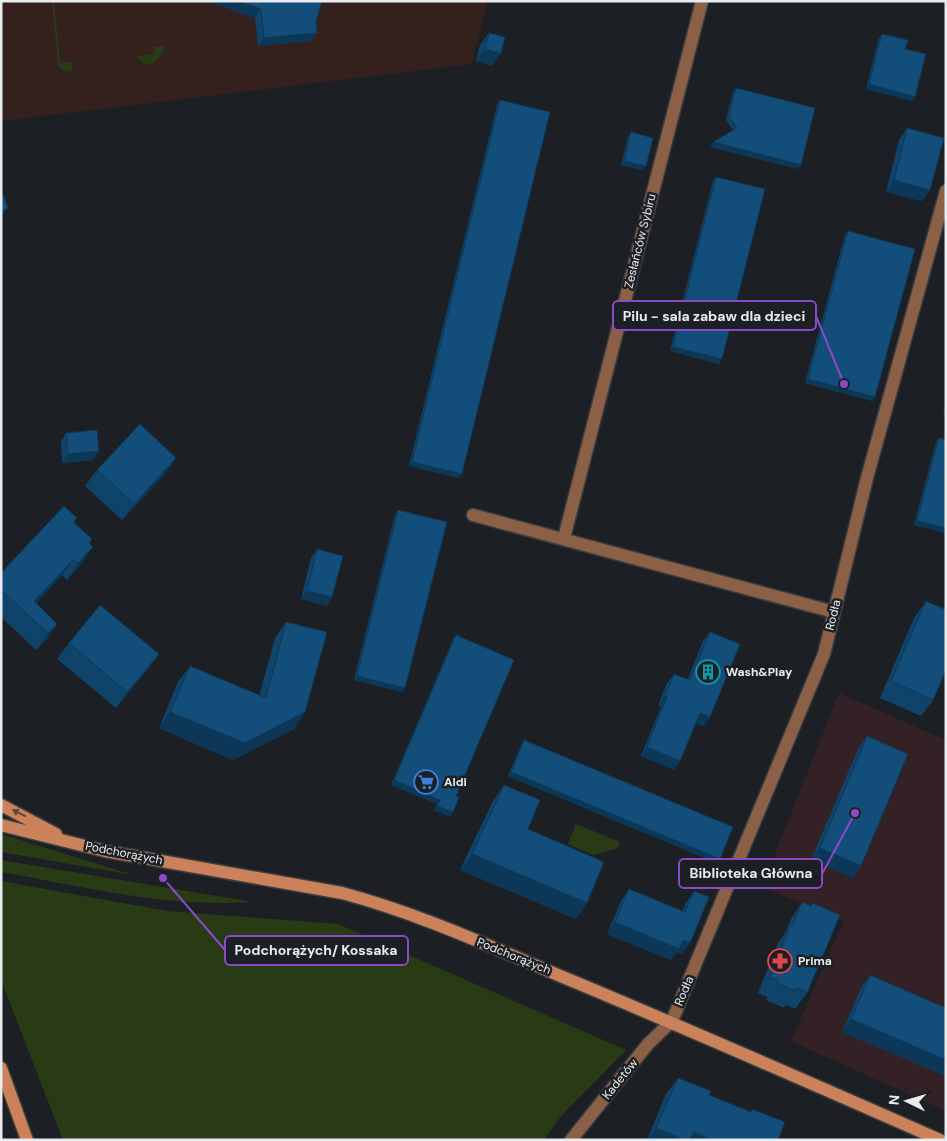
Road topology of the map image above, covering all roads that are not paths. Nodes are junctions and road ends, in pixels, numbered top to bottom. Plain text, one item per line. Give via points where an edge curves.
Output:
1 (702, 1) edge
2 (946, 191) edge
3 (473, 515) dead end
4 (564, 538) junction
5 (834, 612) junction
6 (1, 805) edge
7 (1, 825) edge
8 (67, 840) junction
9 (672, 1022) junction
10 (1, 1068) edge
11 (27, 1140) edge
12 (571, 1140) edge
13 (940, 1140) edge

1 - 4 street, Zesłańców Sybiru
2 - 5 street, Rodła via 867,478
3 - 4 street
4 - 5 street
5 - 9 street, Rodła via 824,654
8 -> 6 street, Podchorążych
7 - 8 street, Podchorążych
8 - 9 street, Podchorążych via 105,850 324,889 378,903
9 - 12 street, Kadetów via 648,1044
9 - 13 street, Podchorążych
10 - 11 street

